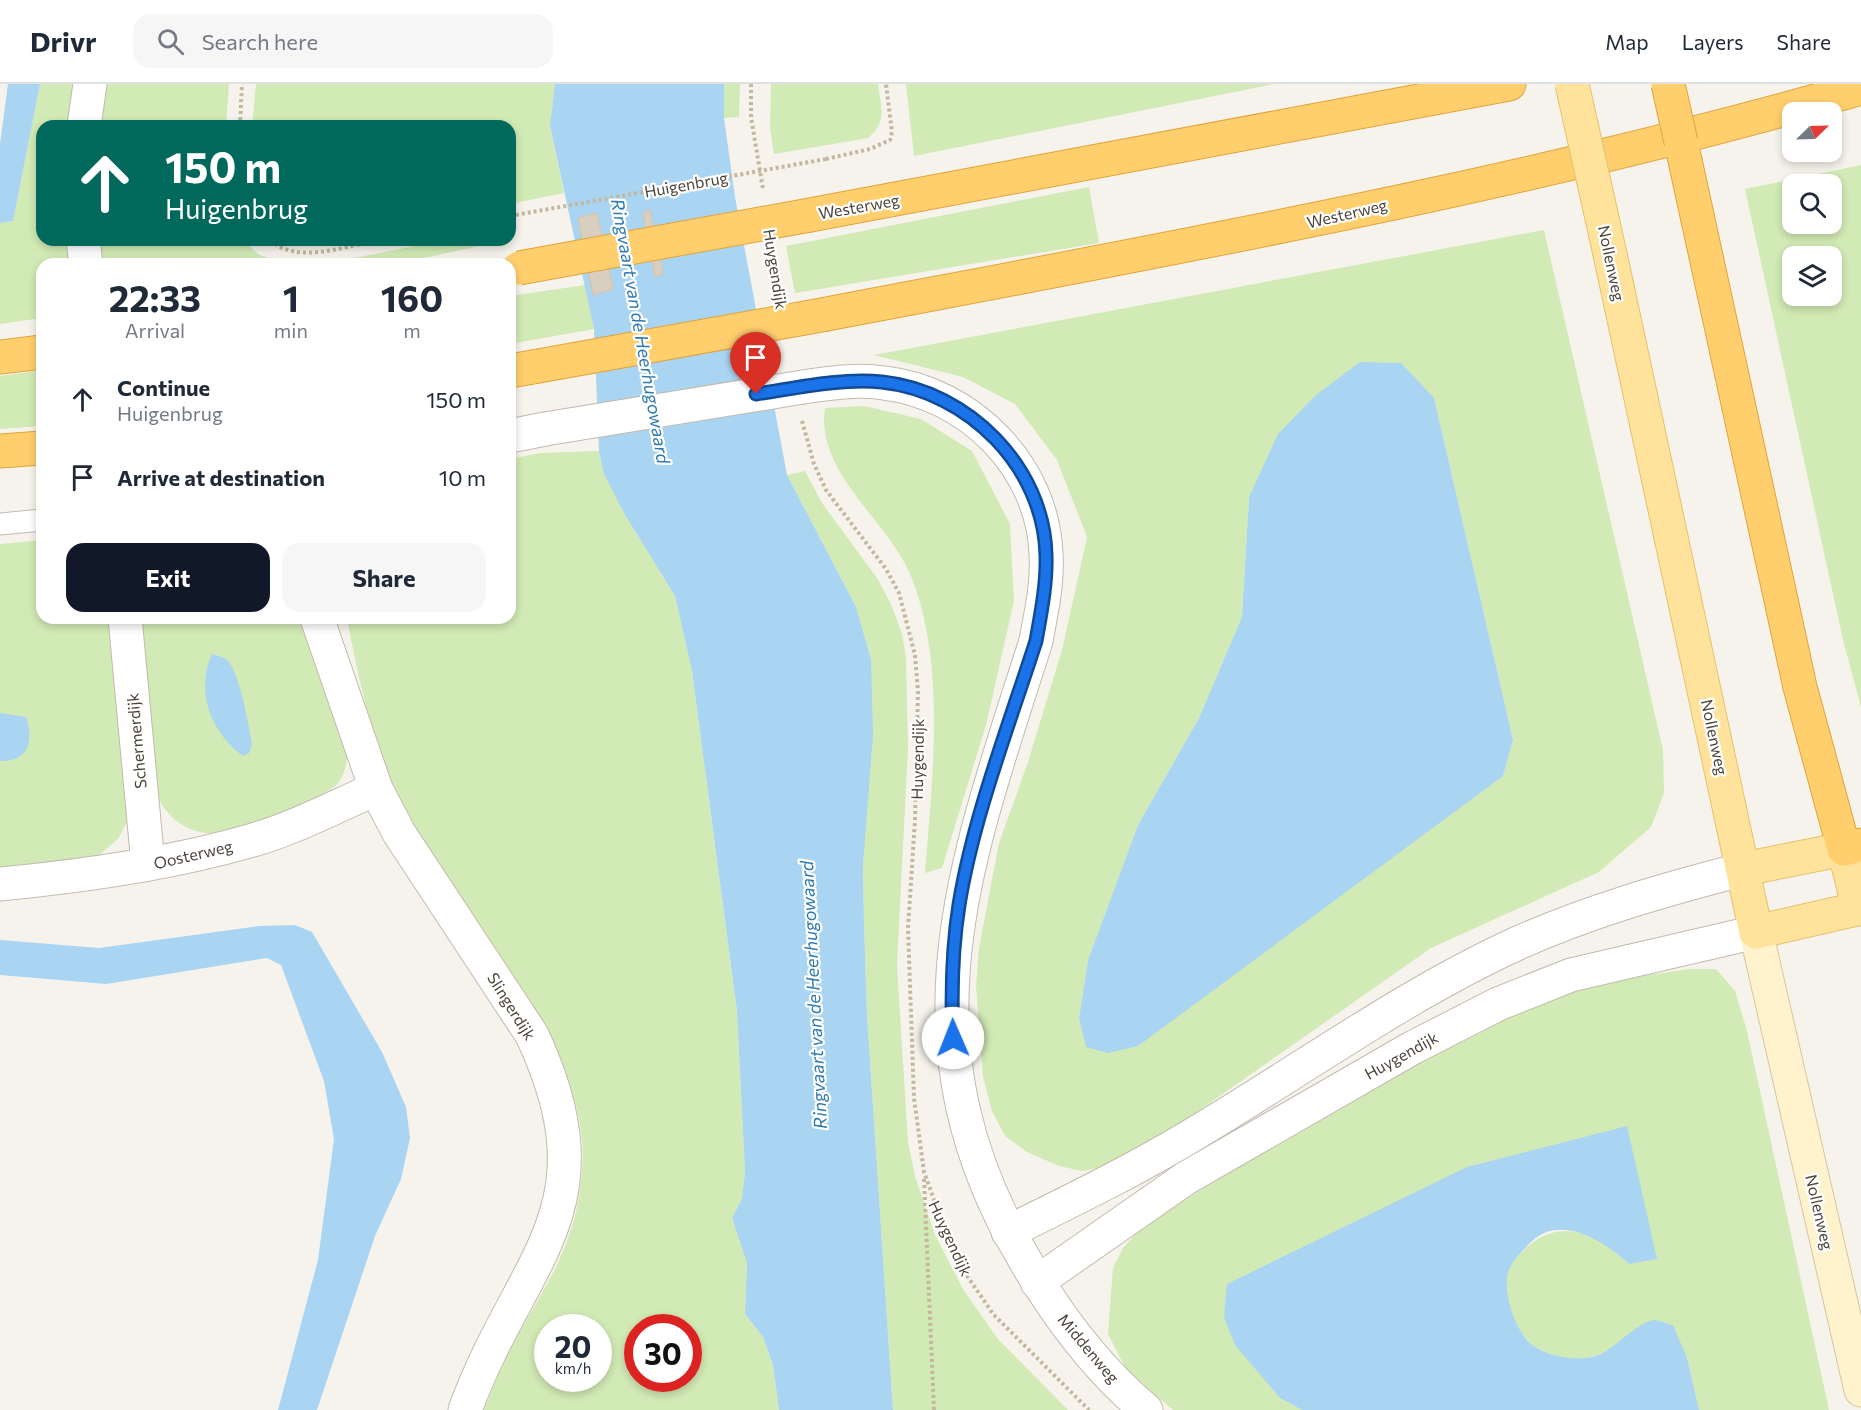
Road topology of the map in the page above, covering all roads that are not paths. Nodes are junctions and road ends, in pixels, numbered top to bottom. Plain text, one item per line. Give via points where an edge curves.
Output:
1 (90, 84) edge
2 (1509, 84) edge
3 (1572, 84) edge
4 (1668, 84) edge
5 (1861, 88) edge
6 (1814, 102) edge
7 (1861, 102) edge
8 (1842, 103) edge
9 (1782, 111) edge
10 (85, 120) edge
11 (516, 269) edge
12 (36, 353) edge
13 (0, 357) edge
14 (521, 369) edge
15 (516, 435) edge
16 (36, 448) edge
17 (0, 451) edge
18 (36, 521) edge
19 (0, 524) edge
20 (126, 624) edge
21 (319, 624) edge
22 (376, 789) junction
23 (1853, 847) edge
24 (148, 864) junction
25 (1744, 869) junction
26 (0, 884) edge
27 (1860, 911) edge
28 (1756, 932) junction
29 (1008, 1232) junction
30 (1037, 1282) junction
31 (1861, 1390) edge
32 (465, 1410) edge
33 (1146, 1410) edge

1 - 10 street
2 - 11 highway, Westerweg, bridge
3 - 25 main road, Nollenweg, bridge
4 - 23 highway, bridge via 1800,687
5 - 6 highway, Westerweg
7 - 8 highway
9 - 14 highway, Westerweg, bridge via 1279,228
12 - 13 highway
15 - 29 street, bridge via 803,387 884,382 906,386 962,410 983,425 1022,473 1043,527 1046,564 1036,641 970,852 953,956 954,1062 960,1097 976,1156
16 - 17 highway
18 - 19 lane
20 - 24 street, Schermerdijk
21 - 22 street, Slingerdijk
22 - 24 street, Oosterweg via 255,840
22 - 32 street, Slingerdijk via 399,833 532,1035 546,1066 564,1131 566,1166 556,1221 523,1294 480,1370
23 - 25 main road
23 - 27 main road
24 - 26 street, Oosterweg
25 - 28 main road, Nollenweg
25 - 29 street via 1625,903 1515,945 1390,1014 1126,1173
27 - 28 main road
28 - 30 street, Huygendijk via 1571,975 1498,1004 1412,1048 1186,1178
28 - 31 main road, Nollenweg
29 - 30 street
30 - 33 street, Middenweg via 1074,1335

